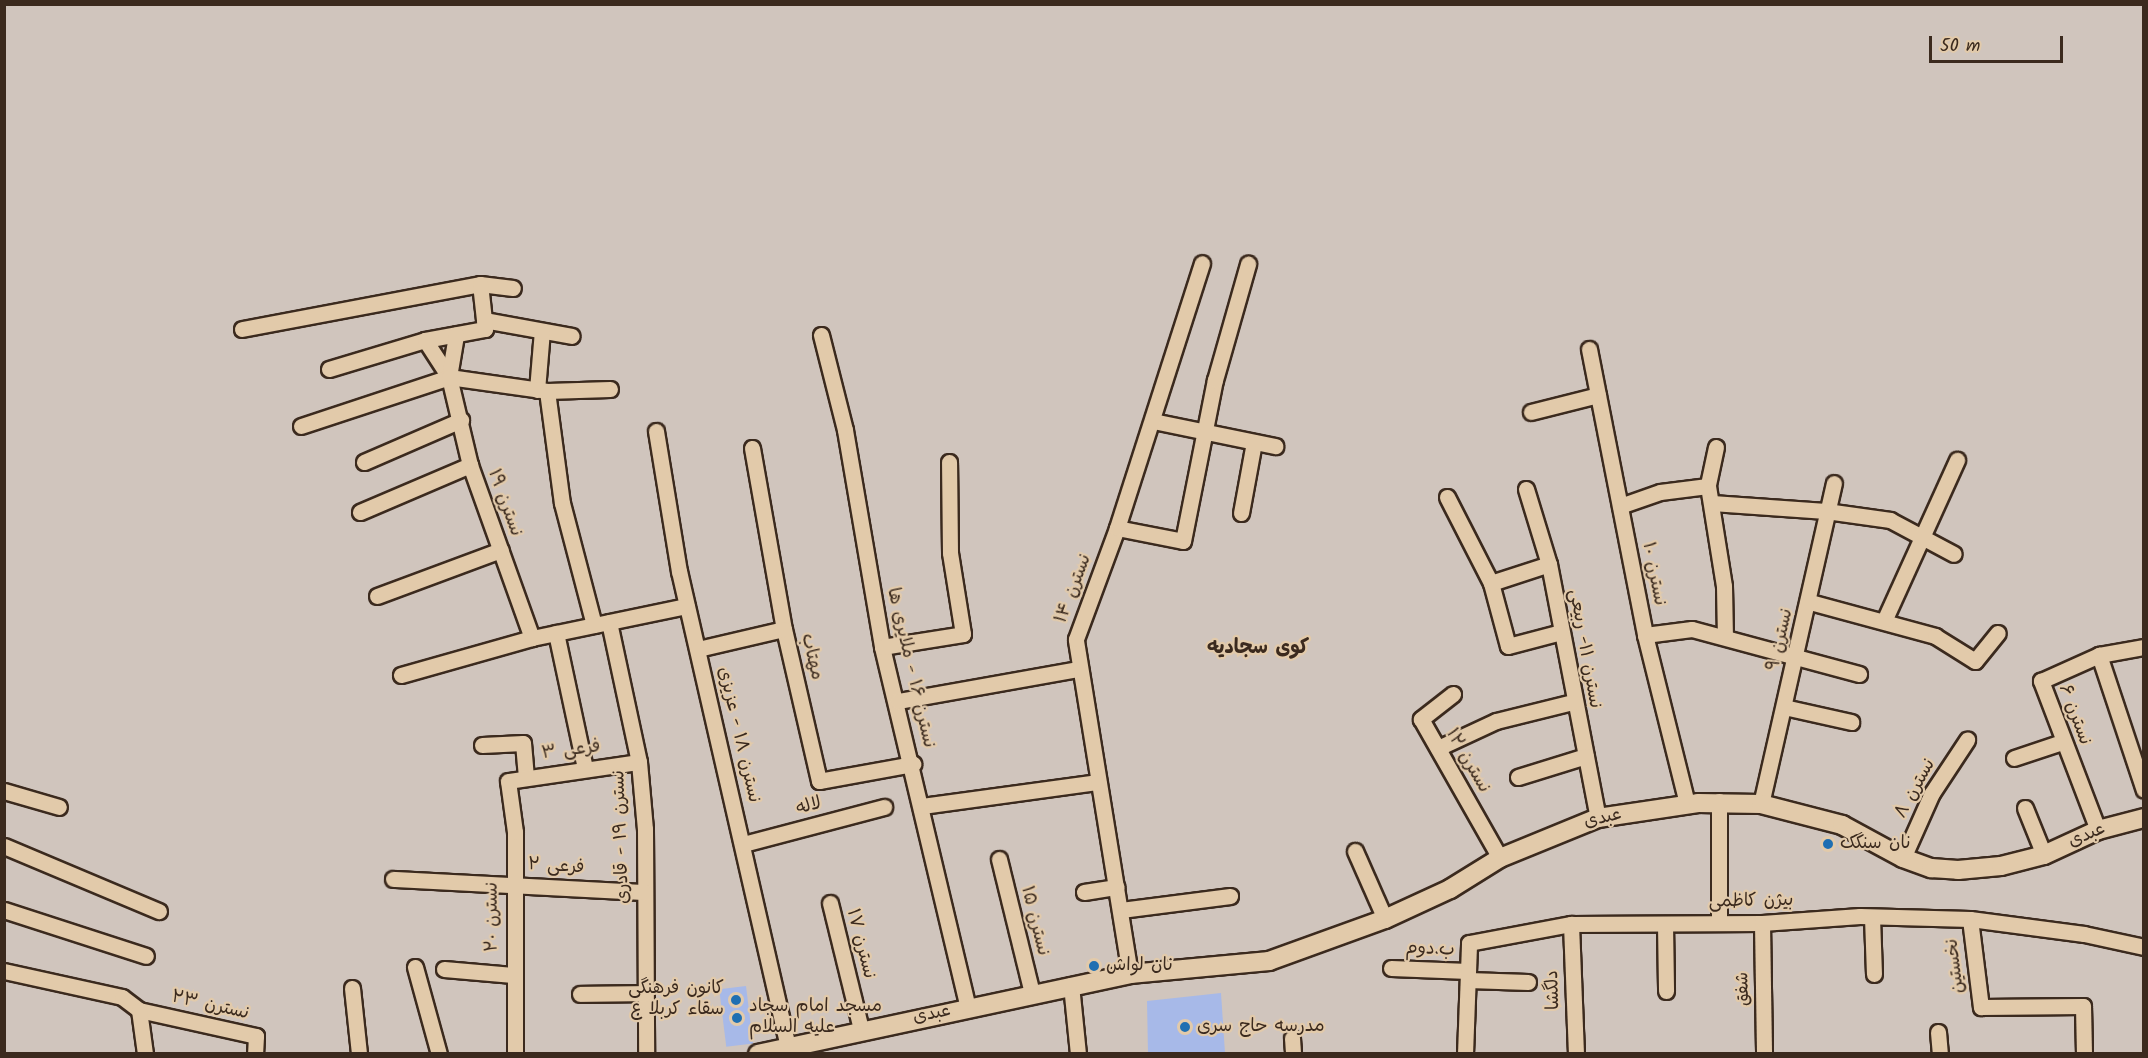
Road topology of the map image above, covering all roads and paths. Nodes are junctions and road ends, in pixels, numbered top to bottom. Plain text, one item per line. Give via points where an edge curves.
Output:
1 (1202, 263) dead end
2 (1248, 264) dead end
3 (480, 284) junction
4 (513, 288) dead end
5 (484, 320) junction
6 (242, 329) dead end
7 (542, 331) junction
8 (456, 334) junction
9 (821, 335) dead end
10 (572, 336) dead end
11 (425, 340) junction
12 (1589, 349) dead end
13 (329, 369) dead end
14 (449, 377) junction
15 (610, 389) dead end
16 (542, 390) junction
17 (1598, 395) junction
18 (1532, 411) dead end
19 (461, 420) junction
20 (1153, 421) junction
21 (301, 426) dead end
22 (656, 431) dead end
23 (1205, 431) junction
24 (1254, 442) junction
25 (1275, 446) dead end
26 (1716, 447) dead end
27 (752, 448) dead end
28 (1957, 460) dead end
29 (364, 462) dead end
30 (949, 462) dead end
31 (470, 465) junction
32 (1834, 483) dead end
33 (1708, 486) junction
34 (1526, 489) dead end
35 (1447, 497) dead end
36 (1712, 503) junction
37 (1620, 506) junction
38 (1826, 511) junction
39 (360, 512) dead end
40 (1241, 513) dead end
41 (1117, 528) junction
42 (1919, 536) junction
43 (501, 550) junction
44 (1954, 554) dead end
45 (1549, 564) junction
46 (1491, 583) junction
47 (377, 596) dead end
48 (1810, 602) junction
49 (687, 606) junction
50 (1884, 621) junction
51 (602, 623) junction
52 (784, 629) junction
53 (1561, 632) junction
54 (556, 633) junction
55 (1998, 633) dead end
56 (1645, 635) junction
57 (1725, 637) junction
58 (532, 638) junction
59 (882, 647) junction
60 (2144, 647) edge
61 (698, 649) junction
62 (2099, 655) junction
63 (1798, 656) junction
64 (1078, 669) junction
65 (1859, 674) dead end
66 (401, 675) dead end
67 (1453, 694) dead end
68 (898, 701) junction
69 (1573, 702) junction
70 (1784, 707) junction
71 (1851, 722) dead end
72 (1967, 740) dead end
73 (2062, 742) junction
74 (482, 745) dead end
75 (1438, 748) junction
76 (2136, 748) edge
77 (1586, 756) junction
78 (2014, 758) dead end
79 (639, 762) junction
80 (912, 764) junction
81 (585, 768) junction
82 (526, 776) junction
83 (1518, 777) dead end
84 (508, 781) joint
85 (1098, 782) junction
86 (2144, 790) edge
87 (4, 791) edge
88 (1719, 801) junction
89 (1687, 804) junction
90 (1761, 804) junction
91 (922, 806) junction
92 (59, 807) dead end
93 (884, 807) dead end
94 (2025, 808) dead end
95 (1598, 818) junction
96 (2144, 818) edge
97 (2098, 830) junction
98 (743, 844) junction
99 (4, 846) edge
100 (1355, 851) dead end
101 (2044, 855) junction
102 (1500, 858) junction
103 (1903, 858) junction
104 (999, 859) dead end
105 (393, 879) dead end
106 (512, 883) junction
107 (1117, 887) junction
108 (645, 892) junction
109 (1084, 892) dead end
110 (1230, 896) dead end
111 (830, 903) dead end
112 (4, 910) edge
113 (1121, 910) junction
114 (159, 911) dead end
115 (1872, 917) junction
116 (1385, 919) junction
117 (1970, 919) junction
118 (1719, 922) junction
119 (1762, 923) junction
120 (1570, 924) junction
121 (1665, 924) junction
122 (2144, 947) edge
123 (146, 956) dead end
124 (415, 967) dead end
125 (444, 969) dead end
126 (1391, 969) dead end
127 (4, 971) edge
128 (1130, 974) junction
129 (1874, 974) dead end
130 (513, 975) junction
131 (1468, 976) junction
132 (1528, 982) dead end
133 (1071, 986) junction
134 (352, 988) dead end
135 (1666, 991) dead end
136 (644, 993) junction
137 (1032, 993) junction
138 (580, 994) dead end
139 (968, 1008) junction
140 (139, 1010) junction
141 (861, 1029) junction
142 (1938, 1032) dead end
143 (1292, 1038) dead end
144 (789, 1051) edge
145 (145, 1053) edge
146 (255, 1053) edge
147 (359, 1053) edge
148 (439, 1053) edge
149 (515, 1053) edge
150 (645, 1053) edge
151 (758, 1053) edge
152 (1078, 1053) edge
153 (1293, 1053) edge
154 (1465, 1053) edge
155 (1576, 1053) edge
156 (1764, 1053) edge
157 (1940, 1053) edge
158 (2084, 1053) edge

1 - 20 street, نسترن ۱۴
2 - 23 street via 1215,380
3 - 4 street
3 - 5 street
3 - 6 street
5 - 7 street
5 - 8 street via 485,329
7 - 10 street
7 - 16 street, نسترن ۱۹ - قادری
8 - 11 street
8 - 14 street, نسترن ۱۹
9 - 59 street, نسترن ۱۶ - ملایری ها via 845,430
11 - 13 street
11 - 14 street, نسترن ۱۹
12 - 17 street, نسترن ۱۰
14 - 16 street
14 - 19 street, نسترن ۱۹
14 - 21 street
15 - 16 street
16 - 51 street, نسترن ۱۹ - قادری via 562,503
17 - 18 street
17 - 37 street, نسترن ۱۰
19 - 29 street
19 - 31 street, نسترن ۱۹
20 - 23 street
20 - 41 street, نسترن ۱۴
22 - 49 street, نسترن ۱۸ - عزیزی
23 - 24 street
23 - 41 street via 1183,541
24 - 25 street
24 - 40 street
26 - 33 street
27 - 52 street, مهتاب
28 - 42 street
30 - 59 street via 950,553 963,634
31 - 39 street
31 - 43 street, نسترن ۱۹
32 - 38 street, نسترن ۹
33 - 36 street
33 - 37 street via 1660,492
34 - 45 street, نسترن ۱۱- ربیعی
35 - 46 street
36 - 38 street
36 - 57 street via 1724,586
37 - 56 street, نسترن ۱۰
38 - 42 street via 1890,520
38 - 48 street, نسترن ۹
41 - 64 street, نسترن ۱۴ via 1076,639
42 - 44 street
42 - 50 street
43 - 47 street
43 - 58 street, نسترن ۱۹
45 - 46 street
45 - 53 street, نسترن ۱۱- ربیعی
46 - 53 street via 1508,646
48 - 50 street
48 - 63 street, نسترن ۹
49 - 51 street
49 - 61 street, نسترن ۱۸ - عزیزی
50 - 55 street via 1935,636 1975,661
51 - 54 street
51 - 79 street, نسترن ۱۹ - قادری
52 - 61 street
52 - 80 street, مهتاب via 819,781
53 - 69 street, نسترن ۱۱- ربیعی
54 - 58 street
54 - 81 street
56 - 57 street via 1692,629
56 - 89 street, نسترن ۱۰
57 - 63 street
58 - 66 street
59 - 68 street, نسترن ۱۶ - ملایری ها
60 - 62 street, نسترن ۶
61 - 98 street, نسترن ۱۸ - عزیزی
62 - 73 street, نسترن ۶ via 2041,681
62 - 76 street
63 - 65 street
63 - 70 street, نسترن ۹
64 - 68 street
64 - 85 street, نسترن ۱۴
67 - 75 street, نسترن ۱۲ via 1421,719
68 - 80 street, نسترن ۱۶ - ملایری ها
69 - 75 street via 1496,721
69 - 77 street, نسترن ۱۱- ربیعی
70 - 71 street
70 - 90 street, نسترن ۹
72 - 103 street, نسترن ۸ via 1932,793
73 - 78 street
73 - 97 street, نسترن ۶
74 - 82 street via 523,743
75 - 102 street, نسترن ۱۲
76 - 86 street
77 - 83 street
77 - 95 street, نسترن ۱۱- ربیعی
79 - 81 street, فرعی ۳
79 - 108 street, نسترن ۱۹ - قادری
80 - 91 street, نسترن ۱۶ - ملایری ها
81 - 82 street, فرعی ۳
82 - 84 street, فرعی ۳
84 - 106 street, نسترن ۲۰ via 515,832
85 - 91 street
85 - 107 street, نسترن ۱۴
87 - 92 street
88 - 89 street, عبدی
88 - 90 street, عبدی
88 - 118 street
89 - 95 street, عبدی
90 - 103 street, عبدی via 1842,825
91 - 139 street, نسترن ۱۶ - ملایری ها
93 - 98 street, لاله
94 - 101 street
95 - 102 street, عبدی
96 - 97 street, عبدی
97 - 101 street, عبدی
98 - 144 street, نسترن ۱۸ - عزیزی
99 - 114 street
100 - 116 street
101 - 103 street, عبدی via 2001,866 1958,870 1932,868
102 - 116 street, عبدی via 1450,889
104 - 137 street, نسترن ۱۵
105 - 106 street, فرعی ۲
106 - 108 street, فرعی ۲
106 - 130 street, نسترن ۲۰
107 - 109 street
107 - 113 street, نسترن ۱۴
108 - 136 street, نسترن ۱۹ - قادری
110 - 113 street
111 - 141 street, نسترن ۱۷
112 - 123 street
113 - 128 street, نسترن ۱۴
115 - 117 street, بیژن کاظمی
115 - 119 street, بیژن کاظمی
115 - 129 street
116 - 128 street, عبدی via 1269,961
117 - 122 street, بیژن کاظمی via 2084,934
117 - 158 street, نخستین via 1981,1007 2083,1006
118 - 119 street, بیژن کاظمی
118 - 121 street, بیژن کاظمی
119 - 156 street, شفق
120 - 121 street, بیژن کاظمی
120 - 131 street, بیژن کاظمی via 1469,943
120 - 155 street, دلگشا
121 - 135 street
124 - 148 street
125 - 130 street
126 - 131 street, ب.دوم
127 - 140 street via 122,997
128 - 133 street, عبدی
130 - 149 street, نسترن ۲۰
131 - 132 street, ب.دوم
131 - 154 street, بیژن کاظمی
133 - 137 street, عبدی
133 - 152 street
134 - 147 street
136 - 138 street
136 - 150 street, نسترن ۱۹ - قادری
137 - 139 street, عبدی
139 - 141 street, عبدی
140 - 145 street
140 - 146 street, نسترن ۲۳ via 256,1036
141 - 144 street, عبدی
142 - 157 street
143 - 153 street
144 - 151 street, عبدی

